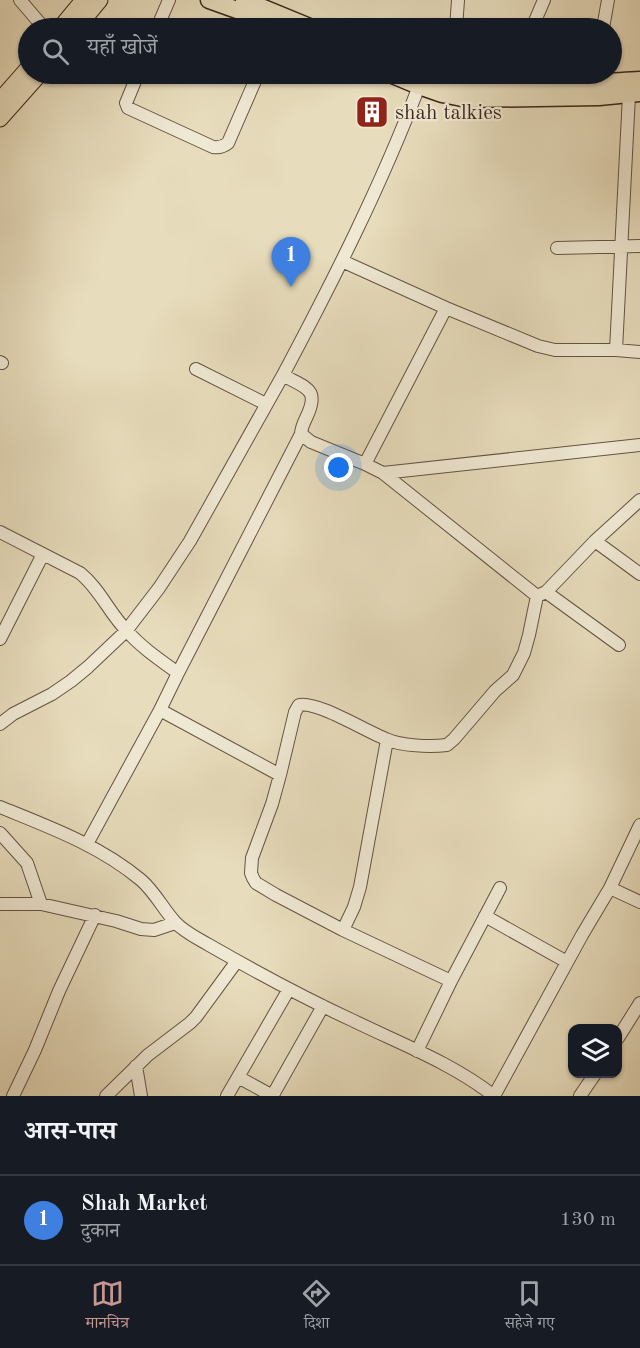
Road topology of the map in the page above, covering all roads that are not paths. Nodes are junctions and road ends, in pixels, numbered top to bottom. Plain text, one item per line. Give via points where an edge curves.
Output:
1 (20, 0) edge
2 (83, 0) edge
3 (100, 0) edge
4 (169, 0) edge
5 (209, 0) edge
6 (244, 0) edge
7 (458, 0) edge
8 (544, 0) edge
9 (608, 0) edge
10 (35, 18) edge
11 (68, 18) edge
12 (85, 18) edge
13 (161, 18) edge
14 (255, 18) edge
15 (288, 18) edge
16 (457, 18) edge
17 (536, 18) edge
18 (605, 18) edge
19 (18, 78) edge
20 (622, 79) edge
21 (640, 80) edge
22 (31, 84) edge
23 (134, 84) edge
24 (254, 84) edge
25 (416, 84) edge
26 (424, 84) edge
27 (466, 84) edge
28 (496, 84) edge
29 (532, 84) edge
30 (558, 84) edge
31 (635, 94) edge
32 (1, 95) edge
33 (0, 119) edge
34 (640, 246) edge
35 (622, 247) junction
36 (557, 248) dead end
37 (342, 261) junction
38 (446, 308) junction
39 (616, 350) junction
40 (640, 352) edge
41 (196, 369) dead end
42 (283, 375) junction
43 (266, 404) junction
44 (301, 435) junction
45 (640, 445) edge
46 (365, 464) junction
47 (383, 473) junction
48 (640, 500) edge
49 (0, 532) edge
50 (595, 542) junction
51 (43, 554) junction
52 (640, 574) edge
53 (542, 594) junction
54 (126, 631) junction
55 (0, 639) edge
56 (619, 645) dead end
57 (178, 673) junction
58 (160, 710) junction
59 (0, 724) edge
60 (387, 740) junction
61 (280, 775) junction
62 (0, 807) edge
63 (640, 825) edge
64 (0, 833) edge
65 (87, 844) junction
66 (500, 888) dead end
67 (610, 888) junction
68 (640, 902) edge
69 (0, 904) edge
70 (41, 904) junction
71 (95, 915) junction
72 (485, 916) junction
73 (175, 923) junction
74 (343, 930) junction
75 (237, 961) junction
76 (567, 962) junction
77 (451, 981) junction
78 (290, 989) junction
79 (640, 1004) edge
80 (323, 1006) junction
81 (622, 1032) edge
82 (417, 1051) junction
83 (136, 1066) junction
84 (238, 1077) junction
85 (592, 1078) edge
86 (13, 1096) edge
87 (106, 1096) edge
88 (141, 1096) edge
89 (227, 1096) edge
90 (494, 1096) edge
91 (580, 1096) edge

1 - 10 street
2 - 11 main road
3 - 12 main road
4 - 13 street
5 - 14 highway
6 - 15 highway
7 - 16 street
8 - 17 street
9 - 18 street
19 - 32 main road
20 - 21 highway
22 - 33 main road
23 - 24 street via 127,107 219,148 228,143
25 - 37 street via 403,129
26 - 31 highway via 442,94 467,99
27 - 28 highway via 477,88
29 - 30 highway
31 - 35 street
34 - 35 street
35 - 36 street
35 - 39 street
37 - 38 street
37 - 42 street
38 - 39 street via 547,349
38 - 46 street
39 - 40 street
41 - 43 street
42 - 43 street
42 - 44 street via 310,391 313,398
43 - 54 street via 178,560
44 - 46 street
44 - 57 street
45 - 47 street
46 - 47 street
47 - 53 street
48 - 50 street
49 - 51 street
50 - 52 street
50 - 53 street
51 - 54 street via 86,578
51 - 55 street
53 - 56 street
53 - 60 street via 513,675 450,743
54 - 57 street
54 - 59 street via 66,685
57 - 58 street
58 - 61 street
58 - 65 street
60 - 61 street via 327,711 298,705
60 - 74 street via 360,887
61 - 74 street via 252,858 253,878 276,895
62 - 65 street
63 - 67 street
64 - 70 street via 27,863
65 - 73 street via 143,882
66 - 72 street
67 - 68 street
67 - 76 street
69 - 70 street
70 - 71 street
71 - 73 street via 141,929 154,930
71 - 86 street
72 - 76 street
72 - 77 street
73 - 75 street
74 - 77 street
75 - 78 street
75 - 83 street via 196,1017
76 - 90 street
77 - 82 street
78 - 80 street
78 - 84 street
79 - 81 street
80 - 82 street
80 - 84 street via 274,1093 268,1094
82 - 90 street
83 - 87 street
83 - 88 street
84 - 89 street
85 - 91 street

